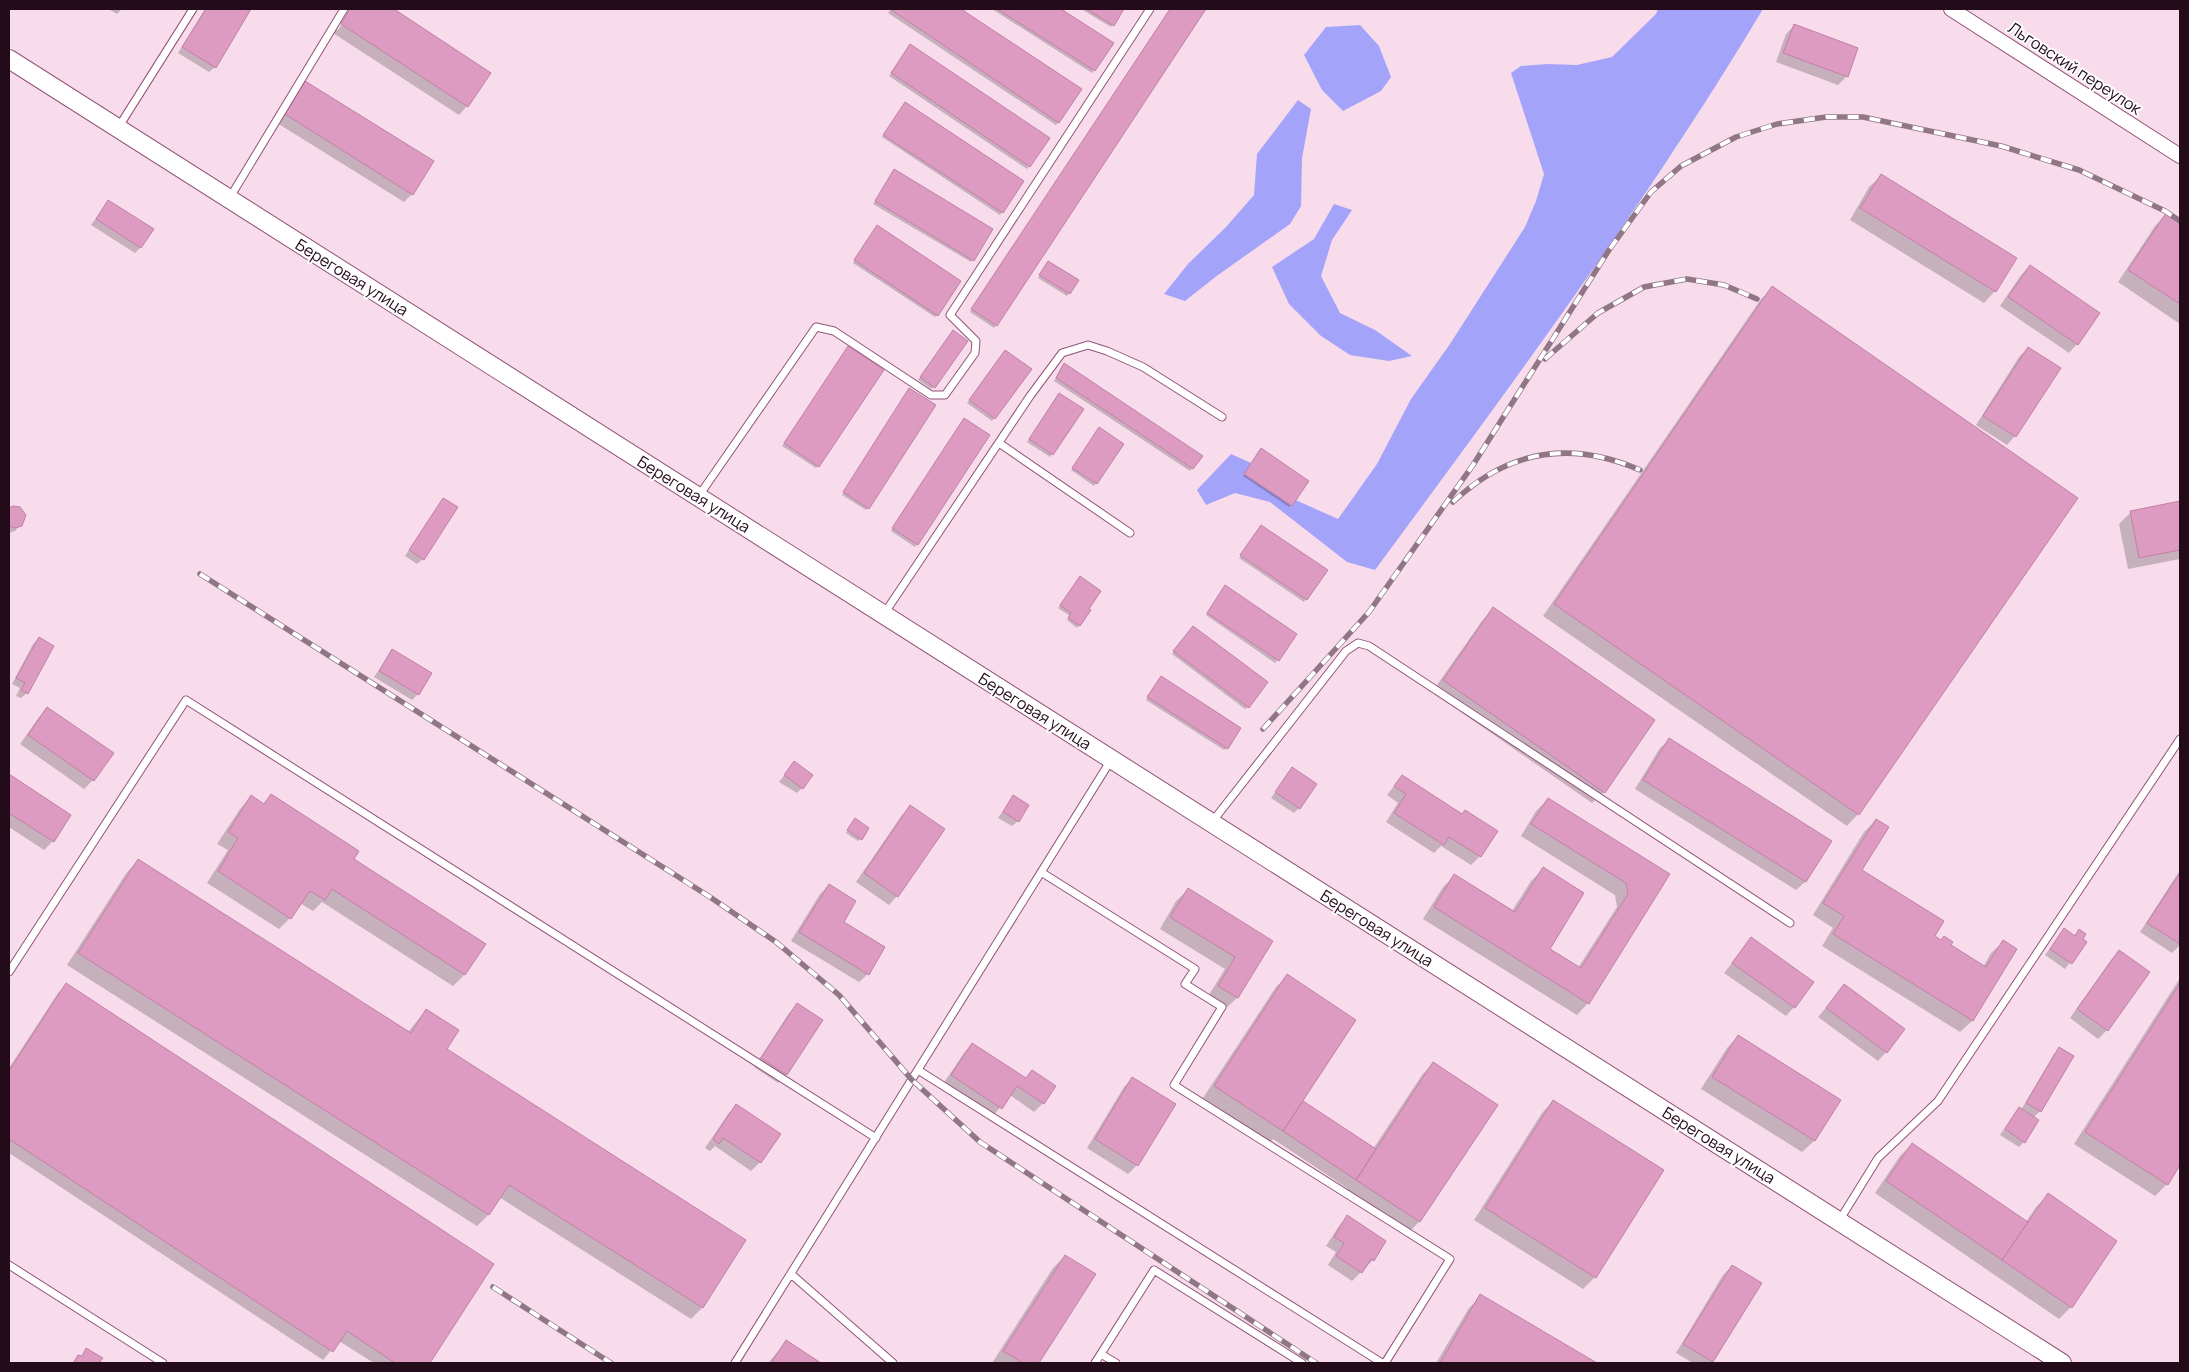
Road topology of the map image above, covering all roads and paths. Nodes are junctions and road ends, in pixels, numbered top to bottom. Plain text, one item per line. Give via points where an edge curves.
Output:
1 (193, 9) edge
2 (344, 9) edge
3 (1150, 9) edge
4 (1952, 9) edge
5 (9, 59) edge
6 (118, 128) junction
7 (2180, 156) edge
8 (229, 199) junction
9 (1222, 418) dead end
10 (999, 443) junction
11 (698, 497) junction
12 (1130, 533) dead end
13 (883, 614) junction
14 (2180, 739) edge
15 (1112, 759) junction
16 (1211, 823) junction
17 (1041, 872) junction
18 (1790, 923) dead end
19 (9, 972) edge
20 (918, 1070) junction
21 (876, 1138) junction
22 (1838, 1221) junction
23 (9, 1265) edge
24 (791, 1274) junction
25 (1101, 1354) junction
26 (163, 1363) edge
27 (735, 1363) edge
28 (892, 1363) edge
29 (1095, 1363) edge
30 (1116, 1363) edge
31 (1302, 1363) edge
32 (1384, 1363) edge
33 (2062, 1363) edge

1 - 6 lane
2 - 8 lane
3 - 11 lane via 950,315 976,341 976,347 945,395 931,396 834,331 816,327
4 - 7 street, Льговский переулок
5 - 6 street, Береговая улица
6 - 8 street, Береговая улица
8 - 11 street, Береговая улица
9 - 10 lane via 1143,366 1088,345 1062,353
10 - 12 lane
10 - 13 lane
11 - 13 street, Береговая улица
13 - 15 street, Береговая улица
14 - 22 lane via 1938,1101 1878,1158
15 - 16 street, Береговая улица
15 - 17 lane
16 - 18 lane via 1346,651 1358,643 1369,646
16 - 22 street, Береговая улица
17 - 20 lane
17 - 32 lane via 1195,969 1185,984 1222,1007 1174,1085 1450,1259
19 - 21 lane via 186,700
20 - 21 lane
20 - 32 lane
21 - 24 lane
22 - 33 street, Береговая улица
23 - 26 lane
24 - 27 lane
24 - 28 lane
25 - 29 lane
25 - 30 lane
25 - 31 lane via 1154,1270

